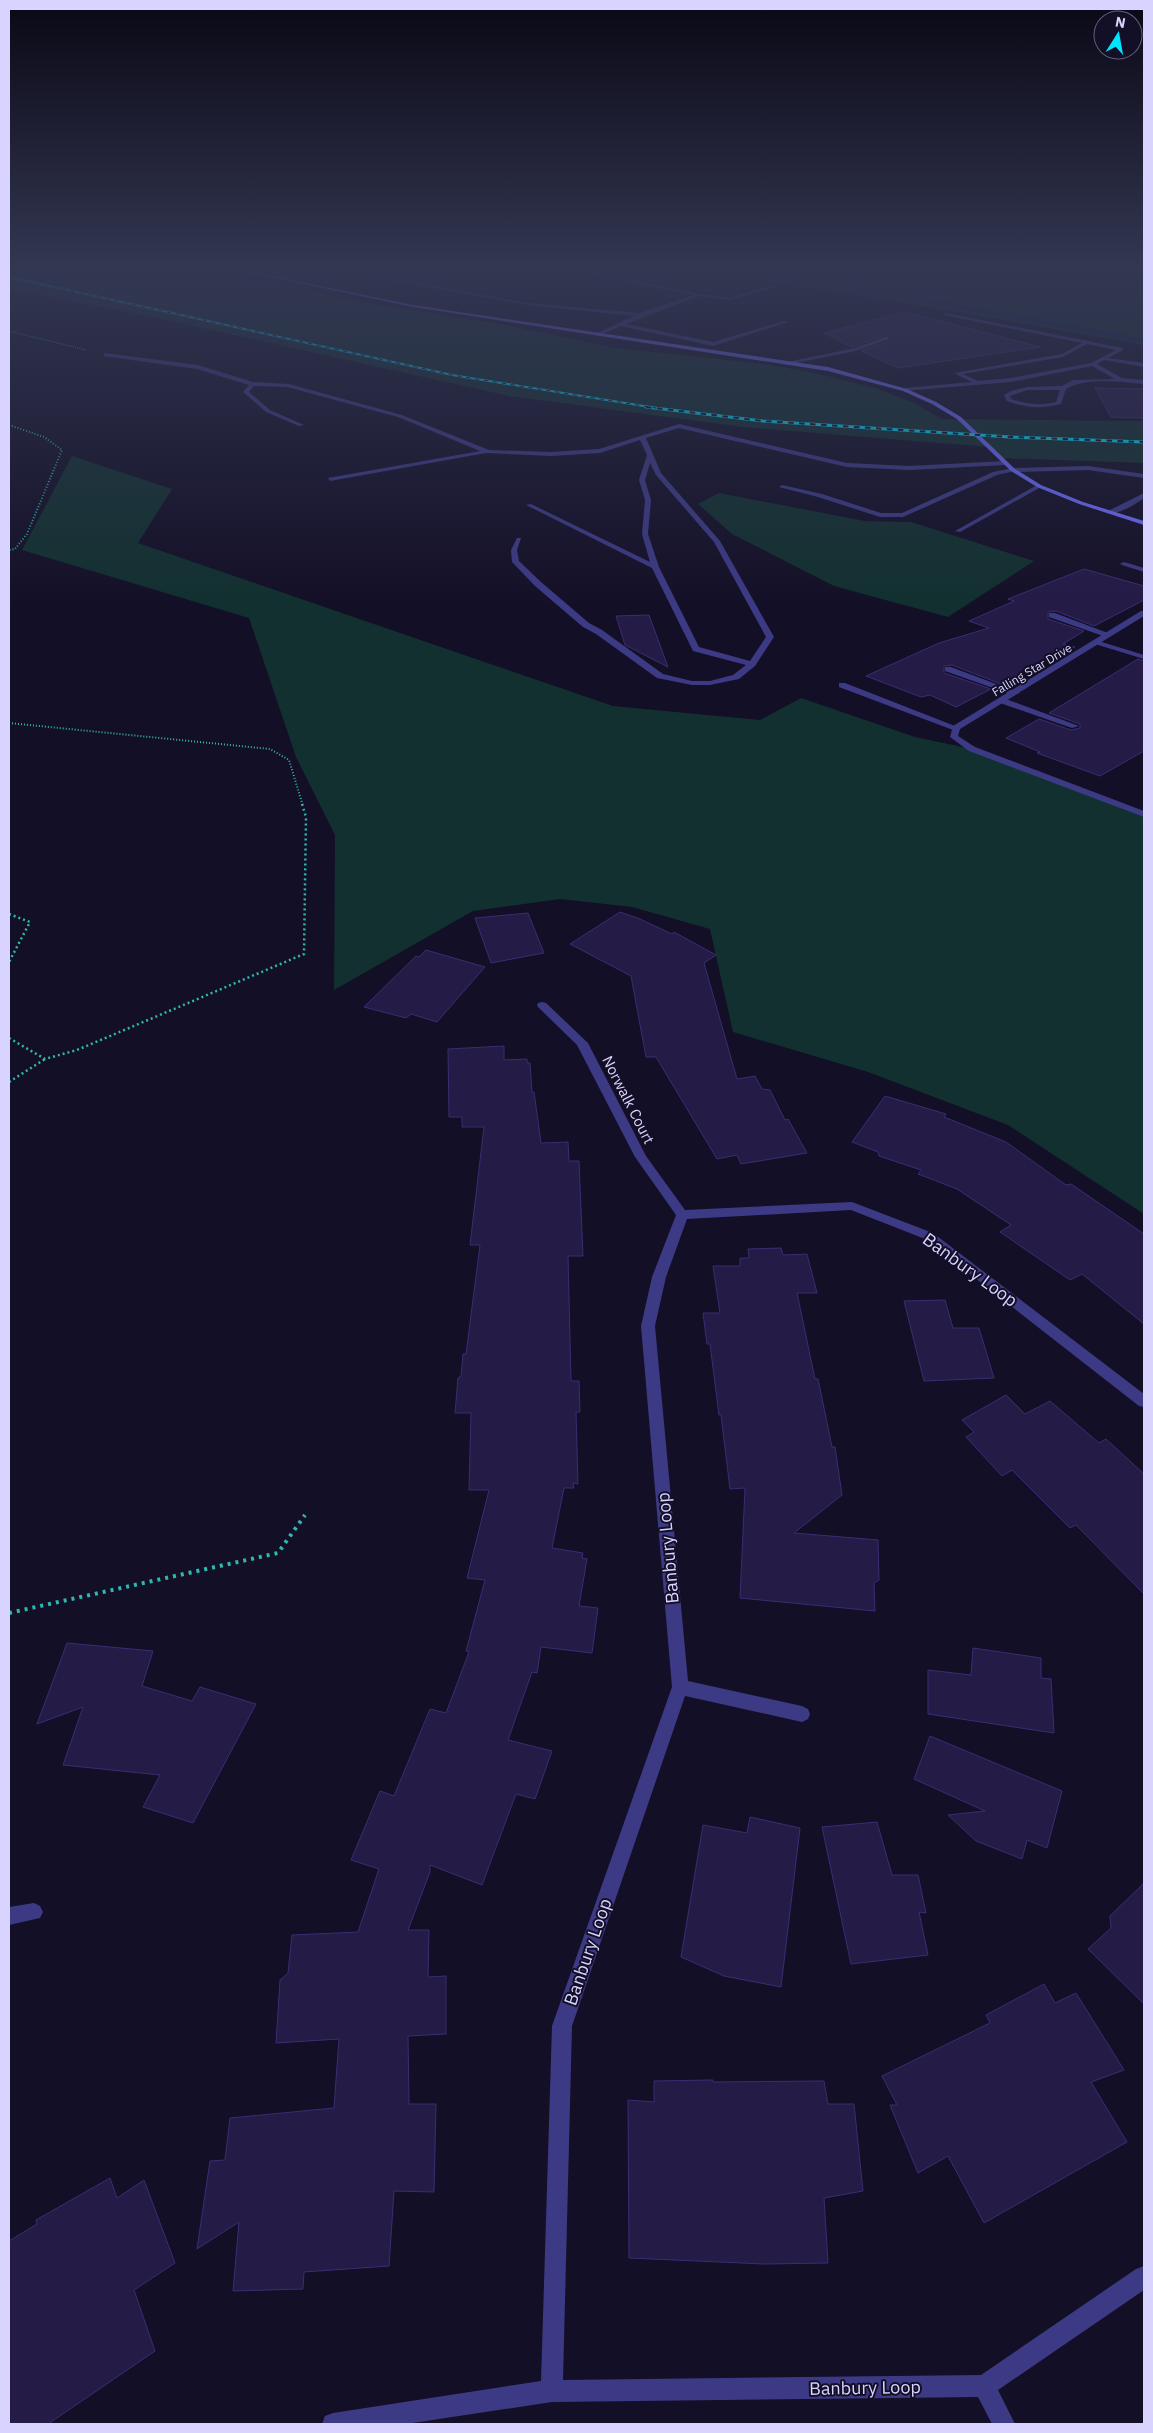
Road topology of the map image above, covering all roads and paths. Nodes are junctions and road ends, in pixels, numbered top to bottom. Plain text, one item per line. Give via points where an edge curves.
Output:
1 (245, 382) edge
2 (874, 382) edge
3 (973, 382) edge
4 (993, 382) edge
5 (1084, 382) edge
6 (976, 383) junction
7 (253, 384) junction
8 (1063, 388) junction
9 (905, 390) junction
10 (9, 424) edge
11 (301, 425) dead end
12 (642, 438) junction
13 (488, 452) junction
14 (650, 454) junction
15 (1006, 463) junction
16 (1013, 470) junction
17 (1144, 476) edge
18 (330, 479) dead end
19 (1039, 486) junction
20 (782, 487) dead end
21 (1144, 496) edge
22 (529, 505) dead end
23 (1109, 512) junction
24 (1144, 523) edge
25 (958, 531) dead end
26 (519, 539) dead end
27 (9, 550) edge
28 (1124, 564) dead end
29 (655, 567) junction
30 (1144, 570) edge
31 (1144, 613) edge
32 (1052, 615) dead end
33 (1109, 635) junction
34 (1098, 642) junction
35 (1144, 657) edge
36 (752, 664) junction
37 (948, 669) dead end
38 (842, 685) dead end
39 (1016, 693) junction
40 (1003, 700) junction
41 (9, 723) edge
42 (1075, 726) dead end
43 (956, 728) junction
44 (1144, 814) edge
45 (9, 914) edge
46 (9, 962) edge
47 (542, 1005) dead end
48 (9, 1038) edge
49 (45, 1059) junction
50 (9, 1082) edge
51 (682, 1215) junction
52 (1144, 1402) edge
53 (305, 1515) dead end
54 (9, 1613) edge
55 (680, 1687) junction
56 (802, 1714) dead end
57 (34, 1912) dead end
58 (9, 1916) edge
59 (1144, 2277) edge
60 (984, 2386) junction
61 (552, 2391) junction
62 (333, 2424) edge
63 (1004, 2424) edge

1 - 7 street
2 - 9 main road
3 - 6 street
4 - 6 street
5 - 8 street via 1073,382
6 - 9 street
7 - 11 street via 246,392 268,410
7 - 13 street via 287,385 400,416
8 - 8 street via 1059,403 1048,406 1018,404 1009,400 1007,394 1026,389
9 - 15 main road via 959,418
10 - 27 path via 44,437 62,450 27,534 15,549
12 - 13 street via 600,451 551,454
12 - 14 street
12 - 15 street via 679,426 847,465 909,468
13 - 18 street
14 - 29 street via 642,480 648,500 645,534
14 - 36 street via 658,474 717,541 770,637
15 - 16 main road
16 - 17 street via 1088,468
16 - 19 main road
16 - 20 street via 995,473 903,515 880,515 820,494
19 - 23 main road
19 - 25 street
21 - 23 street
22 - 29 street
23 - 24 main road
26 - 36 street via 514,550 516,562 538,584 586,625 660,676 710,683 736,677
28 - 30 street
29 - 36 street via 696,649
31 - 33 street, Falling Star Drive
32 - 33 street
33 - 34 street, Falling Star Drive
34 - 35 street
34 - 39 street, Falling Star Drive
37 - 39 street
38 - 43 street
39 - 40 street, Falling Star Drive
40 - 42 street
40 - 43 street, Falling Star Drive
41 - 49 path via 270,749 289,760 306,817 304,954 76,1050
43 - 44 street via 954,738 972,749
45 - 46 path via 30,922
47 - 51 street, Norwalk Court via 582,1043 641,1157
48 - 49 path
49 - 50 path
51 - 52 street, Banbury Loop via 852,1206 929,1236
51 - 55 street, Banbury Loop via 659,1277 648,1326
53 - 54 path via 278,1553
55 - 56 street
55 - 61 street, Banbury Loop via 562,2026
57 - 58 street
59 - 60 street
60 - 61 street, Banbury Loop
60 - 63 street
61 - 62 street, Banbury Loop

